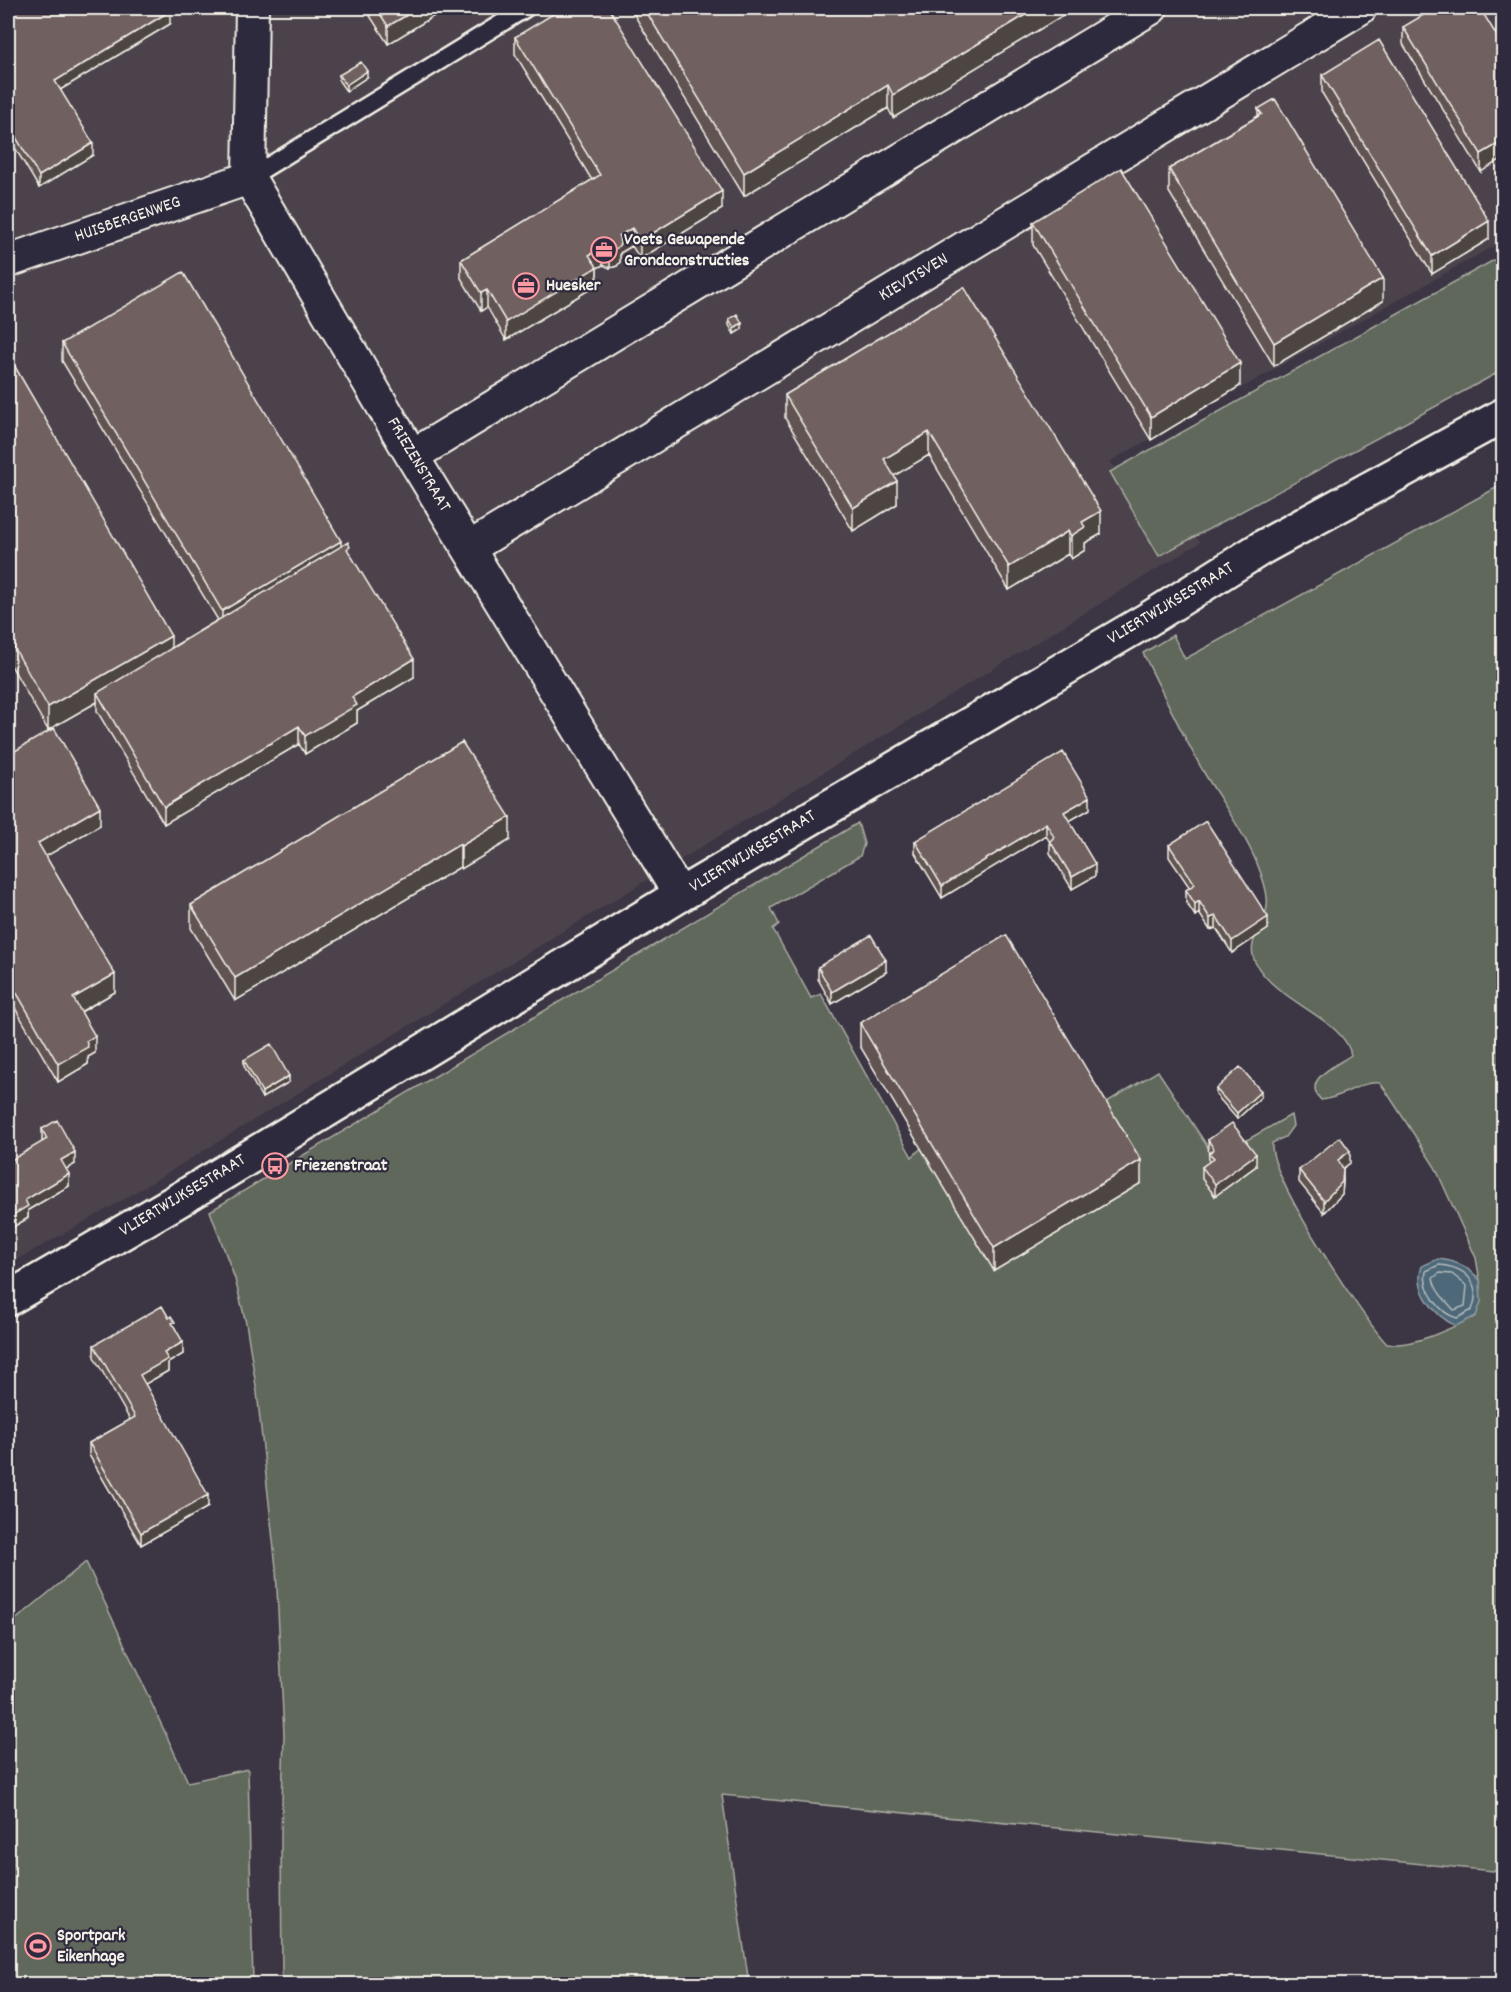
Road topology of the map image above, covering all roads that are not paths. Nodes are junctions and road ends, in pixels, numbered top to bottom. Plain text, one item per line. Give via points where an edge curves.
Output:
1 (252, 8) edge
2 (526, 8) edge
3 (1151, 8) edge
4 (1360, 8) edge
5 (249, 178) junction
6 (8, 261) edge
7 (1503, 415) edge
8 (412, 456) junction
9 (469, 548) junction
10 (680, 895) junction
11 (8, 1299) edge

1 - 5 street
2 - 5 lane
3 - 8 street
4 - 9 street, KIEVITSVEN
5 - 6 street, HUISBERGENWEG
5 - 8 street, FRIEZENSTRAAT
7 - 10 street, VLIERTWIJKSESTRAAT via 1263,547 1147,620
8 - 9 street, FRIEZENSTRAAT
9 - 10 street, FRIEZENSTRAAT
10 - 11 street, VLIERTWIJKSESTRAAT

